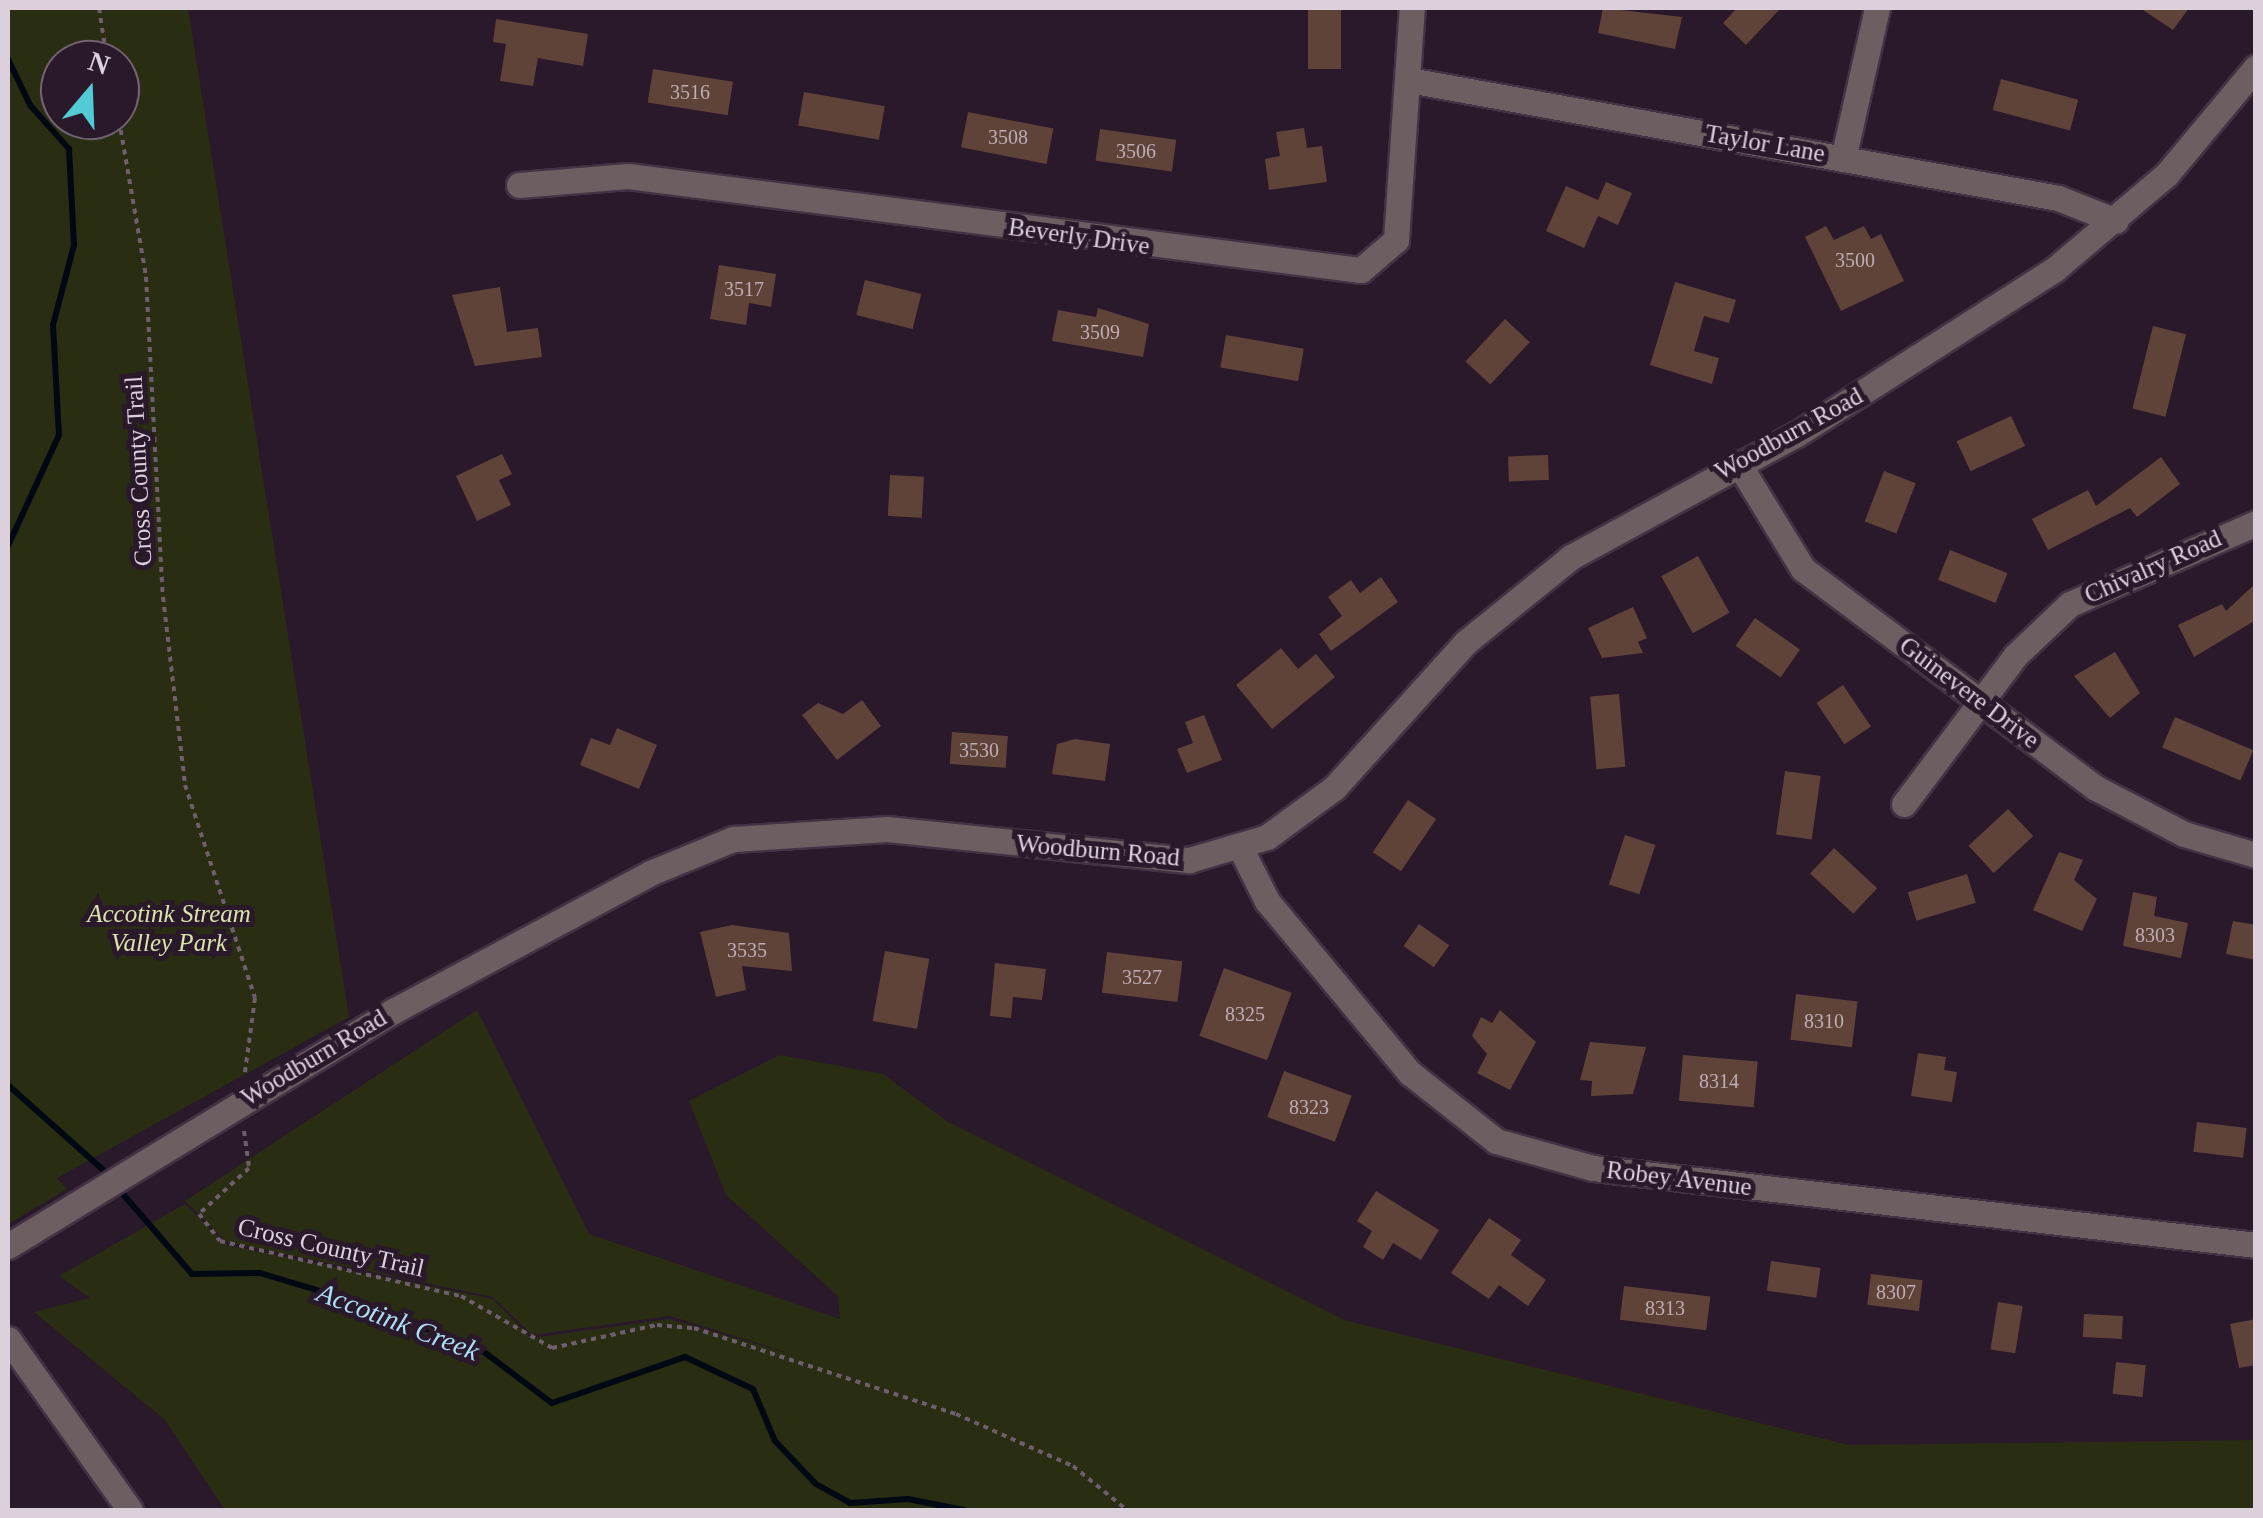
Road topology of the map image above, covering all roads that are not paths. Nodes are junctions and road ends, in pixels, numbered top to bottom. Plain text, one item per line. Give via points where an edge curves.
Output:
1 (1412, 8) edge
2 (1877, 8) edge
3 (2256, 67) edge
4 (1409, 80) junction
5 (1843, 159) junction
6 (519, 185) dead end
7 (2116, 221) junction
8 (1738, 464) junction
9 (2256, 523) edge
10 (1980, 702) junction
11 (1904, 804) dead end
12 (1241, 849) junction
13 (2256, 855) edge
14 (8, 1246) edge
15 (2256, 1246) edge
16 (8, 1340) edge
17 (130, 1510) edge

1 - 4 street, Beverly Drive
2 - 5 street
3 - 7 street, Woodburn Road
4 - 5 street, Taylor Lane
4 - 6 street, Beverly Drive via 1396,240 1384,274 628,176
5 - 7 street, Taylor Lane via 2058,198
7 - 8 street, Woodburn Road via 1959,334
8 - 10 street, Guinevere Drive via 1804,569
8 - 12 street, Woodburn Road via 1571,557 1466,642 1334,788
9 - 10 street, Chivalry Road via 2070,604
10 - 11 street, Chivalry Road
10 - 13 street, Guinevere Drive via 2140,814
12 - 14 street, Woodburn Road via 1140,859 846,828 733,839 650,872 243,1100
12 - 15 street, Robey Avenue via 1267,901 1410,1073 1496,1140 1593,1168
16 - 17 street

